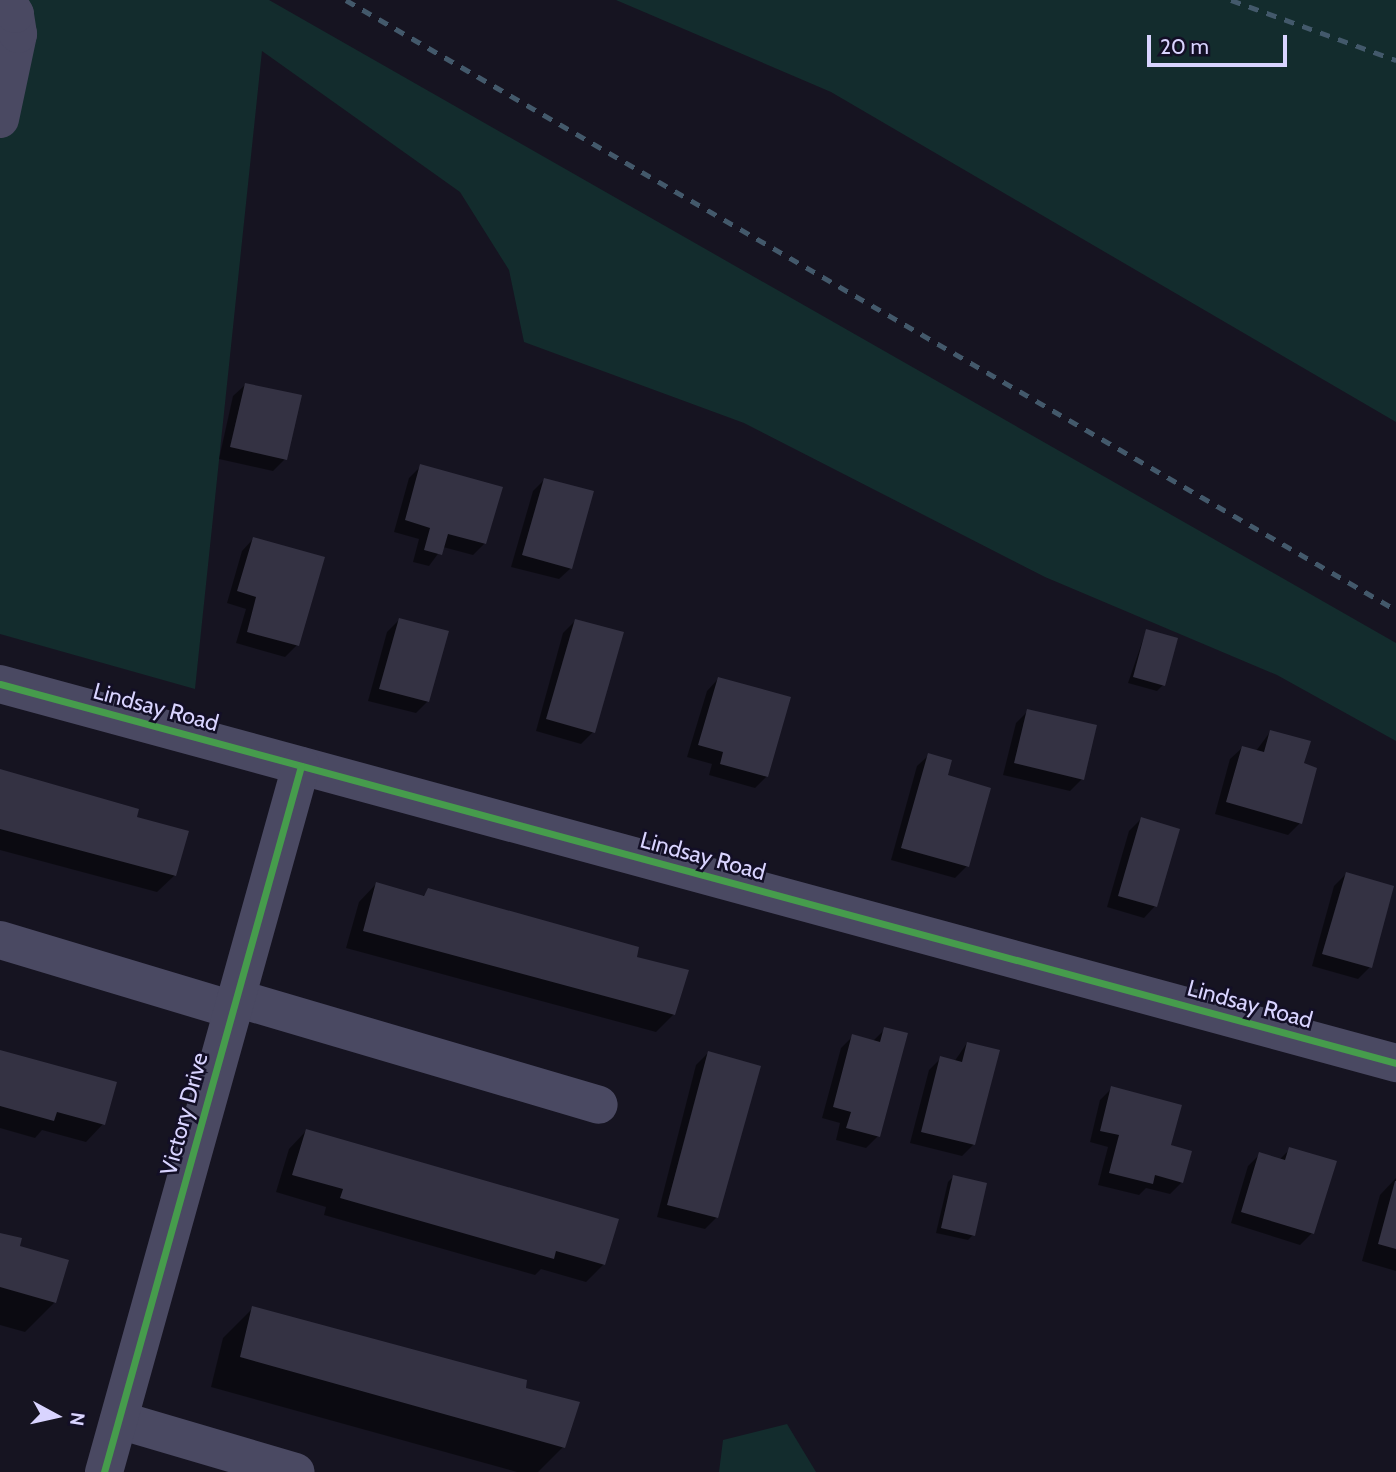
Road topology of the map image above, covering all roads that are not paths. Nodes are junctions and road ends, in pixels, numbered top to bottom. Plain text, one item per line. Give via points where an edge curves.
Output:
1 (7, 0) edge
2 (0, 119) edge
3 (0, 684) edge
4 (301, 766) junction
5 (0, 940) edge
6 (234, 1004) junction
7 (1396, 1063) edge
8 (599, 1105) dead end
9 (119, 1420) junction
10 (104, 1472) edge
11 (296, 1472) edge

1 - 2 street via 18,34
3 - 4 street, Lindsay Road
4 - 6 street, Victory Drive
4 - 7 street, Lindsay Road
5 - 6 street
6 - 8 street
6 - 9 street, Victory Drive
9 - 10 street, Victory Drive
9 - 11 street

